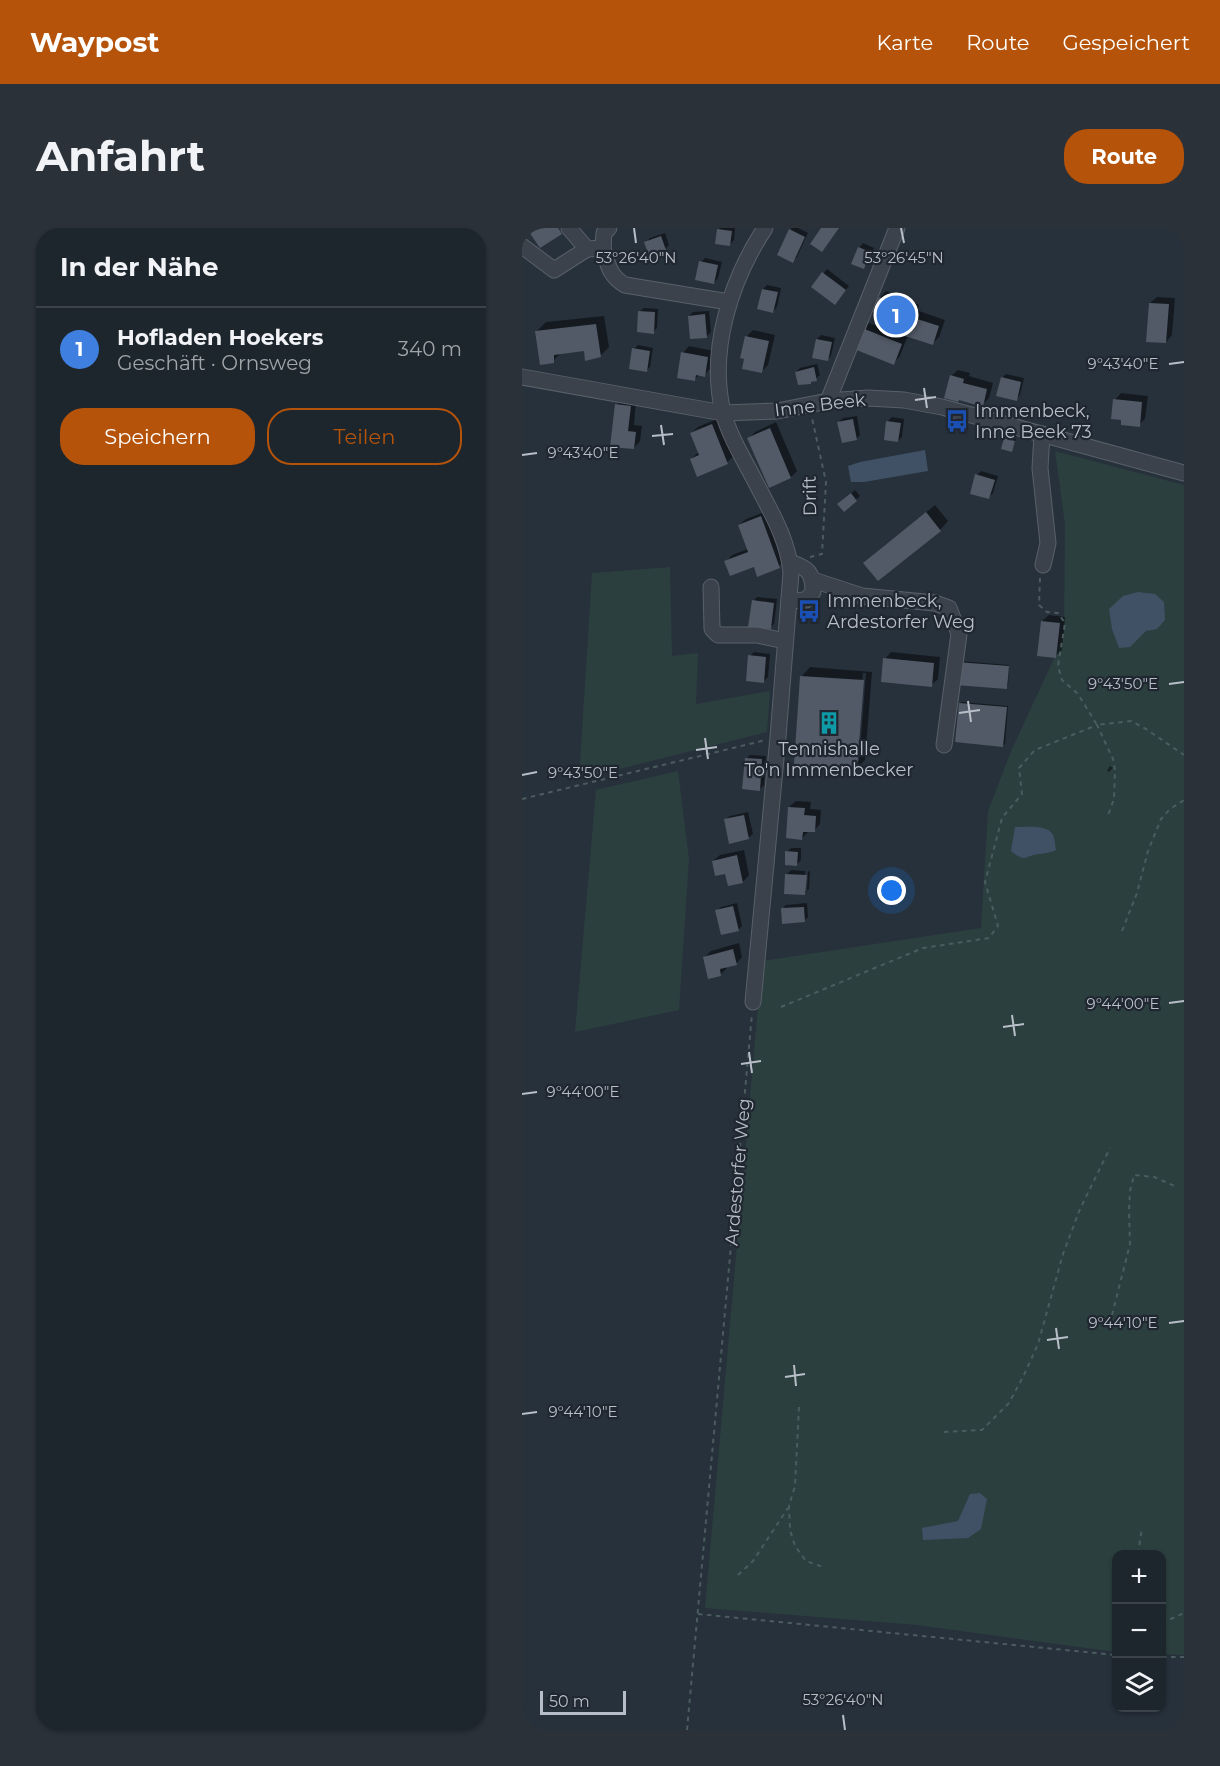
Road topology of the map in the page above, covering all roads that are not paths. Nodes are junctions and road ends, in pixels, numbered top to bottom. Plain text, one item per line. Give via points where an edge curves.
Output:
1 (569, 228) edge
2 (609, 228) edge
3 (765, 228) edge
4 (897, 228) edge
5 (522, 246) edge
6 (603, 248) junction
7 (587, 249) junction
8 (729, 302) junction
9 (522, 377) edge
10 (828, 401) junction
11 (723, 413) junction
12 (1042, 434) junction
13 (1184, 473) edge
14 (790, 562) junction
15 (1042, 569) road end
16 (813, 580) junction
17 (711, 587) dead end
18 (789, 601) junction
19 (785, 641) junction
20 (944, 745) dead end
21 (753, 1002) road end

1 - 7 street
2 - 6 street via 604,233
3 - 8 street via 744,263
4 - 10 street
5 - 7 street via 554,270
6 - 7 street
6 - 8 street via 616,280 625,285
8 - 11 street via 720,360
9 - 11 street, Inne Beek
10 - 11 street, Inne Beek via 777,411
10 - 12 street, Inne Beek via 904,400
11 - 14 street via 782,535
12 - 13 street, Inne Beek
12 - 15 street via 1040,468 1048,543
14 - 16 street via 808,570
14 - 18 street
16 - 18 street via 813,592 806,600
16 - 20 street via 862,596 935,603 949,608 959,634
17 - 19 street via 712,629 718,635
18 - 19 street
19 - 21 street

